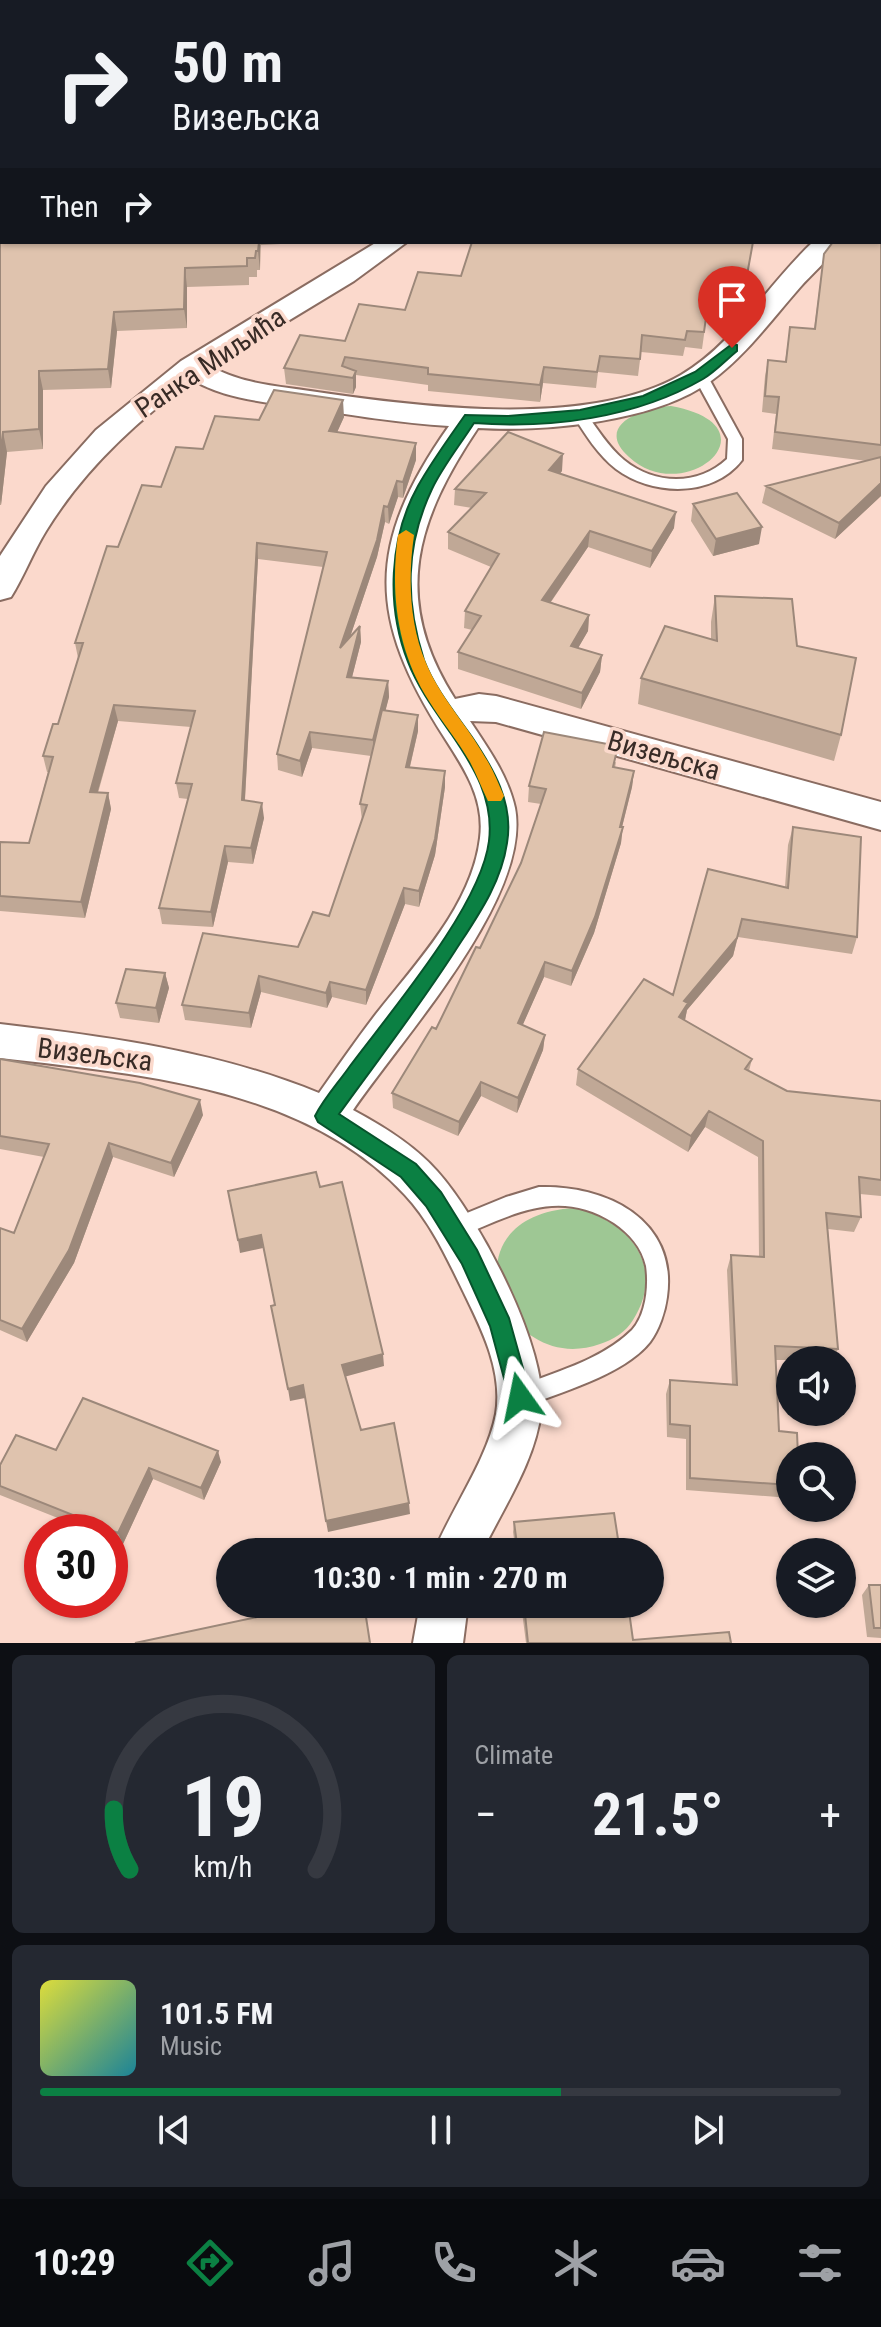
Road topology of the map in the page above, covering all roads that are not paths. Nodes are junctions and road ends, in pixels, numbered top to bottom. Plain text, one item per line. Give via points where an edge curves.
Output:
1 (391, 244) edge
2 (826, 244) edge
3 (191, 367) junction
4 (700, 375) junction
5 (580, 415) junction
6 (470, 418) junction
7 (0, 589) edge
8 (446, 713) junction
9 (881, 816) edge
10 (0, 1041) edge
11 (326, 1116) junction
12 (453, 1229) junction
13 (520, 1397) junction
14 (465, 1538) edge
15 (442, 1618) edge
16 (438, 1643) edge

1 - 3 street, Ранка Миљића
2 - 4 street via 732,348
3 - 6 street via 242,389
3 - 7 street, Ранка Миљића via 133,412 84,462 31,531
4 - 5 street via 648,399
4 - 5 lane via 735,439 734,460 712,478 672,485 626,469
5 - 6 street via 507,421
6 - 8 street via 424,488 403,544 402,598 410,640
8 - 9 street, Визељска via 496,709
8 - 11 street via 494,793 498,842 490,875 425,980
10 - 11 street, Визељска via 173,1064 248,1085
11 - 12 street, Визељска via 408,1170
12 - 13 street, Визељска via 501,1325
12 - 13 lane via 539,1197 585,1199 621,1213 657,1258 659,1291 641,1336 614,1357
13 - 14 street, Визељска via 504,1455
15 - 16 street

